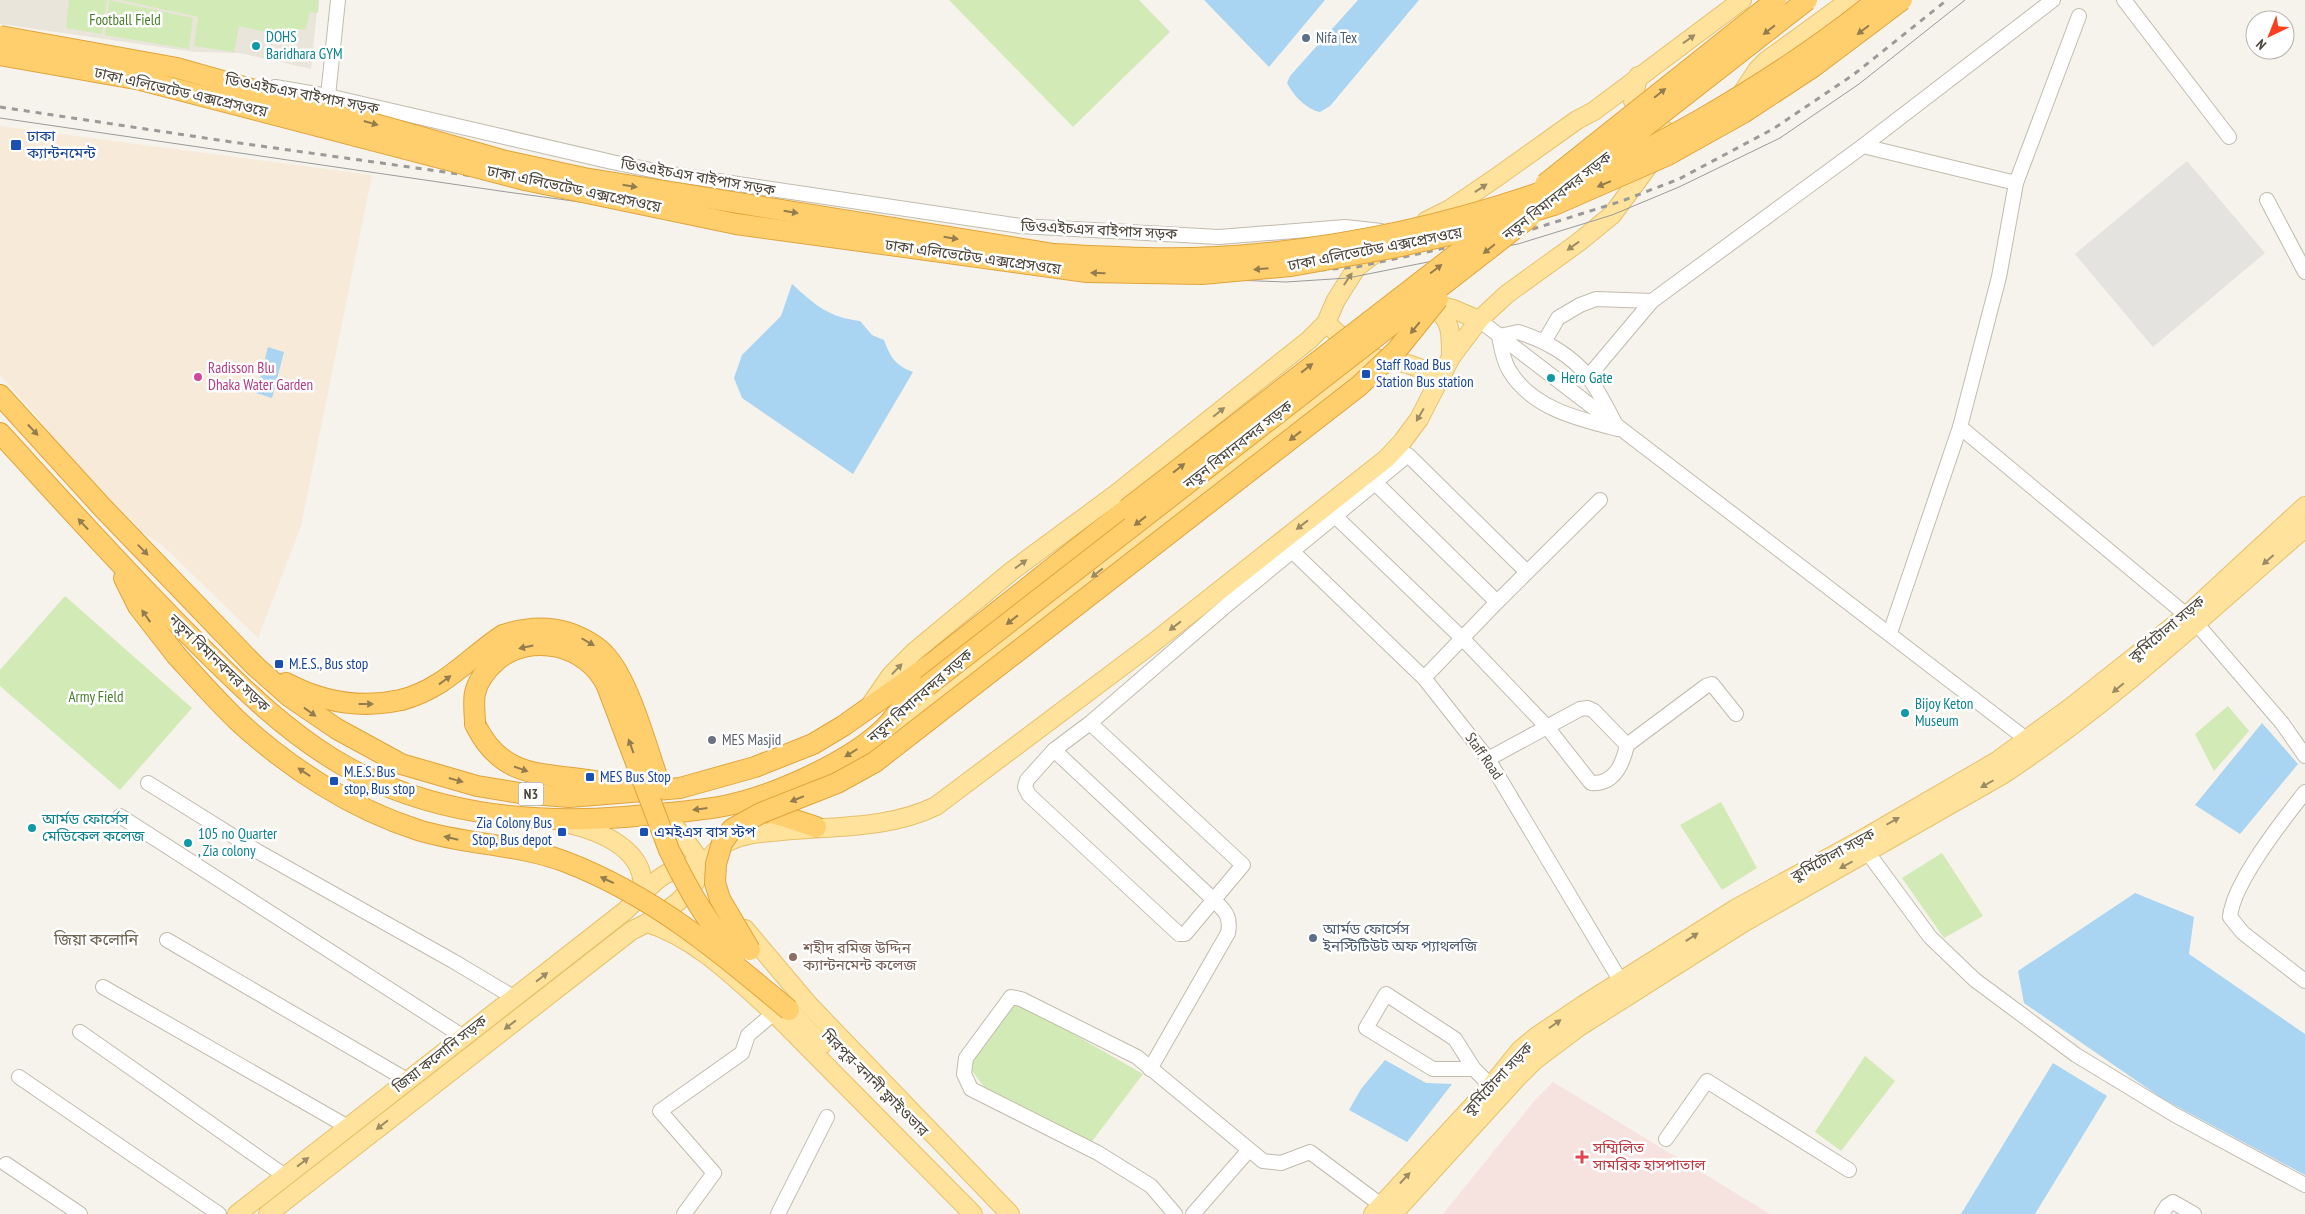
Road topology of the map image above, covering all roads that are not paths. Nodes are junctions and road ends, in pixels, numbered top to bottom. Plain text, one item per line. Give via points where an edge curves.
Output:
1 (338, 0) edge
2 (1742, 0) edge
3 (1776, 0) edge
4 (1807, 0) edge
5 (1850, 0) edge
6 (1877, 0) edge
7 (1902, 0) edge
8 (2053, 0) edge
9 (2124, 0) edge
10 (2079, 16) dead end
11 (1718, 18) junction
12 (0, 36) edge
13 (0, 42) edge
14 (0, 55) edge
15 (1758, 68) junction
16 (1638, 76) junction
17 (328, 96) junction
18 (1594, 111) junction
19 (2229, 136) dead end
20 (1675, 137) junction
21 (1863, 146) junction
22 (1642, 173) junction
23 (2016, 184) junction
24 (2267, 200) dead end
25 (1404, 233) junction
26 (2305, 272) edge
27 (1456, 276) junction
28 (1652, 301) junction
29 (1427, 302) junction
30 (1479, 320) junction
31 (1326, 323) junction
32 (1340, 336) junction
33 (1499, 336) junction
34 (1544, 342) junction
35 (1368, 357) junction
36 (1450, 357) junction
37 (1282, 362) junction
38 (1588, 377) junction
39 (1434, 387) junction
40 (1246, 390) junction
41 (0, 394) edge
42 (1313, 401) junction
43 (1282, 426) junction
44 (1960, 427) junction
45 (1618, 428) junction
46 (0, 433) edge
47 (1600, 500) dead end
48 (2305, 506) edge
49 (2305, 528) edge
50 (1293, 552) junction
51 (117, 562) junction
52 (1526, 572) junction
53 (1483, 588) junction
54 (1424, 601) junction
55 (1497, 602) junction
56 (2192, 619) junction
57 (1890, 633) junction
58 (1463, 639) junction
59 (255, 666) junction
60 (1424, 678) junction
61 (868, 708) junction
62 (1736, 714) dead end
63 (1090, 723) junction
64 (1547, 727) junction
65 (880, 732) junction
66 (1627, 745) junction
67 (2033, 745) junction
68 (1054, 750) junction
69 (2305, 756) edge
70 (1488, 759) junction
71 (148, 783) dead end
72 (2305, 792) edge
73 (631, 793) junction
74 (726, 806) junction
75 (665, 813) junction
76 (120, 816) dead end
77 (552, 820) junction
78 (816, 828) junction
79 (1868, 853) junction
80 (704, 864) junction
81 (642, 894) junction
82 (1214, 900) junction
83 (647, 923) junction
84 (167, 940) dead end
85 (750, 950) junction
86 (2305, 981) edge
87 (104, 987) dead end
88 (1625, 989) junction
89 (515, 998) junction
90 (781, 1011) junction
91 (80, 1032) dead end
92 (462, 1036) junction
93 (1150, 1068) junction
94 (1474, 1069) junction
95 (19, 1077) dead end
96 (407, 1080) junction
97 (1496, 1091) junction
98 (827, 1117) dead end
99 (348, 1127) junction
100 (1666, 1139) dead end
101 (1249, 1150) junction
102 (6, 1164) dead end
103 (1849, 1170) dead end
104 (285, 1176) junction
105 (2305, 1185) edge
106 (1382, 1211) edge
107 (80, 1214) edge
108 (219, 1214) edge
109 (237, 1214) edge
110 (268, 1214) edge
111 (684, 1214) edge
112 (778, 1214) edge
113 (973, 1214) edge
114 (983, 1214) edge
115 (1001, 1214) edge
116 (1010, 1214) edge
117 (1175, 1214) edge
118 (1193, 1214) edge
119 (2162, 1214) edge
120 (2194, 1214) edge

1 - 17 street
2 - 11 main road
61 -> 3 highway, নতুন বিমানবন্দর সড়ক / N3, bridge via 931,664 1508,214
4 -> 27 highway, নতুন বিমানবন্দর সড়ক, bridge
5 - 15 main road
12 -> 6 highway, ঢাকা এলিভেটেড এক্সপ্রেসওয়ে, bridge via 176,68 506,161 584,178 1046,252 1169,258 1256,255 1436,224 1508,204 1592,174 1666,139 1768,80 1822,44
7 -> 14 highway, ঢাকা এলিভেটেড এক্সপ্রেসওয়ে, bridge via 1813,67 1742,113 1668,155 1554,205 1467,231 1392,248 1292,266 1202,274 1087,272 736,224 525,180 141,80
8 - 21 street
9 - 19 street
10 - 23 street
11 - 15 main road
16 -> 11 main road
13 - 17 street, ডিওএইচএস বাইপাস সড়ক
15 - 20 main road via 1746,90 1734,102
16 - 18 main road
16 - 20 main road via 1633,101 1646,118
17 - 25 street, ডিওএইচএস বাইপাস সড়ক via 671,174 1020,226 1220,237 1346,227
18 - 22 main road via 1615,114 1628,126 1644,150 1646,161
25 -> 18 main road via 1450,209
20 - 22 main road, জিয়া কলোনি সড়ক
21 - 23 street
21 - 28 street
22 -> 30 main road, জিয়া কলোনি সড়ক via 1612,215 1507,294
23 - 44 street via 1999,277
24 - 26 street
31 -> 25 main road via 1357,267
27 -> 65 highway, নতুন বিমানবন্দর সড়ক / N3, bridge via 927,686
27 -> 85 highway, bridge via 1397,350 1359,386 895,748 851,776 732,829 722,843 715,883 720,898
28 - 34 street via 1596,299 1580,305 1558,318
28 - 38 street
29 - 30 main road
29 - 32 main road via 1412,298 1390,300
29 - 36 main road via 1450,326
30 - 33 street
30 - 36 main road, জিয়া কলোনি সড়ক
31 - 32 main road
31 - 37 main road
32 - 35 main road
33 - 34 street via 1518,332
33 - 45 street
33 - 45 street via 1509,371 1542,402 1577,419
34 - 38 street via 1567,356
35 - 39 main road via 1419,368
35 - 42 main road
36 - 39 main road, জিয়া কলোনি সড়ক
37 - 40 main road
37 - 42 main road via 1281,382 1292,396 1299,401
38 - 45 street
39 -> 78 main road, জিয়া কলোনি সড়ক via 1419,419 1386,459 1153,643 953,794 925,811 905,817 862,825
40 - 43 main road via 1258,392 1271,401 1281,412
61 -> 40 main road via 891,675 914,652 1013,570 1116,494
41 -> 59 highway, নতুন বিমানবন্দর সড়ক / N3 via 101,506
42 - 43 main road
43 -> 65 main road via 948,691
44 - 56 street
44 - 57 street
45 - 57 street
51 -> 46 highway, নতুন বিমানবন্দর সড়ক / N3
47 - 52 street
48 - 56 main road, কুর্মিটোলা সড়ক
49 -> 56 main road, কুর্মিটোলা সড়ক
50 - 54 street via 1335,516
50 - 60 street, Staff Road
50 - 63 street
51 - 77 highway, নতুন বিমানবন্দর সড়ক / N3 via 258,704 342,765 381,784 430,801
90 -> 51 highway, bridge via 715,947 621,886 541,854 418,830 327,788 254,735 176,655 138,606
52 - 53 street via 1408,455 1375,482
52 - 55 street
53 - 54 street via 1375,482 1335,516
53 - 55 street
54 - 58 street
55 - 58 street
56 - 67 main road, কুর্মিটোলা সড়ক
56 - 69 street via 2282,723
57 - 67 street
58 - 60 street
58 - 64 street
59 -> 73 highway, নতুন বিমানবন্দর সড়ক / N3 via 316,716 401,764 477,786 520,793 569,797
59 -> 85 highway, bridge via 327,700 359,704 401,700 438,686 490,644 516,630 554,629 575,635 598,648 614,666 628,696 693,873 716,912
60 - 70 street, Staff Road
61 - 73 highway, নতুন বিমানবন্দর সড়ক / N3 via 813,744 755,767 680,788
62 - 66 street via 1712,684 1708,685
63 - 68 street
63 - 82 street via 1243,865
64 - 66 street via 1588,708 1594,710
64 - 66 street via 1591,783 1600,784 1621,768
64 - 70 street
65 -> 74 highway, নতুন বিমানবন্দর সড়ক / N3 via 815,773
67 -> 79 main road, কুর্মিটোলা সড়ক via 2002,775
88 -> 67 main road, কুর্মিটোলা সড়ক via 1736,909 1997,761
68 - 82 street
68 - 82 street via 1028,780 1025,787 1029,795 1180,934 1185,934
70 - 88 street, Staff Road
71 - 89 street via 257,852
72 - 86 street via 2264,846 2239,890 2230,918 2243,933
90 -> 73 highway, bridge via 707,918 693,895 669,850 604,679 591,664 570,650 549,644 528,646 502,656 485,673 475,693 475,724 486,742 510,765 539,774 597,782
74 -> 75 highway, নতুন বিমানবন্দর সড়ক / N3
74 - 78 highway via 752,808
75 - 77 highway, নতুন বিমানবন্দর সড়ক / N3
75 - 80 main road
76 - 92 street
77 - 81 main road via 592,831 631,854 641,869
78 - 80 main road, জিয়া কলোনি সড়ক via 742,836 716,850
79 -> 88 main road, কুর্মিটোলা সড়ক
79 - 105 street via 1930,937 1975,980 2076,1055 2175,1115
80 - 81 main road, জিয়া কলোনি সড়ক via 687,866 661,876
80 - 83 main road, জিয়া কলোনি সড়ক via 688,892 670,909
80 - 116 main road via 752,939 803,998
89 -> 81 main road, জিয়া কলোনি সড়ক
82 - 93 street via 1227,913 1230,921 1228,933
83 - 90 main road via 697,948
83 -> 110 main road, জিয়া কলোনি সড়ক via 631,931
84 - 96 street
85 - 115 main road, মিরপুর-বনানী ফ্লাইওভার via 775,981
87 - 99 street
88 - 97 main road, কুর্মিটোলা সড়ক
89 - 92 main road, জিয়া কলোনি সড়ক
90 - 111 street via 748,1035 742,1053 660,1111 714,1173
90 - 113 main road
90 - 114 main road, মিরপুর-বনানী ফ্লাইওভার
91 - 104 street
92 - 96 main road, জিয়া কলোনি সড়ক
93 - 101 street
93 - 117 street via 1137,1058 1022,999 1012,997 966,1058 964,1074 971,1090 1098,1154 1150,1186
94 - 94 street via 1434,1069 1366,1028 1386,994 1456,1039
94 - 97 street
95 - 108 street
96 - 99 main road, জিয়া কলোনি সড়ক
97 - 106 main road, কুর্মিটোলা সড়ক
98 - 112 street
104 -> 99 main road, জিয়া কলোনি সড়ক
100 - 103 street via 1707,1081
101 - 106 street via 1264,1162 1281,1163 1310,1152
101 - 118 street
102 - 107 street
104 - 109 main road, জিয়া কলোনি সড়ক
119 - 120 street via 2173,1202

